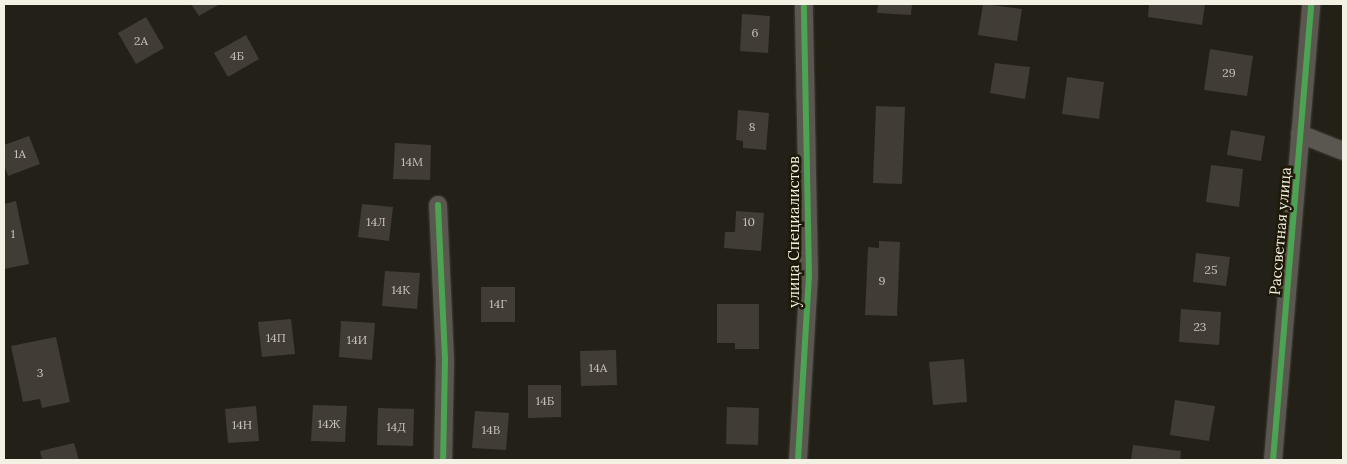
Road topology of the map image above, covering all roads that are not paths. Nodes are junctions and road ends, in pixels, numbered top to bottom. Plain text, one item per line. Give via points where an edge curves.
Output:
1 (804, 4) edge
2 (1311, 4) edge
3 (1300, 134) junction
4 (1343, 151) edge
5 (438, 205) dead end
6 (443, 460) edge
7 (798, 460) edge
8 (1273, 460) edge

1 - 7 street, улица Специалистов via 809,276
2 - 3 street, Рассветная улица
3 - 4 street
3 - 8 street, Рассветная улица
5 - 6 street via 445,360

